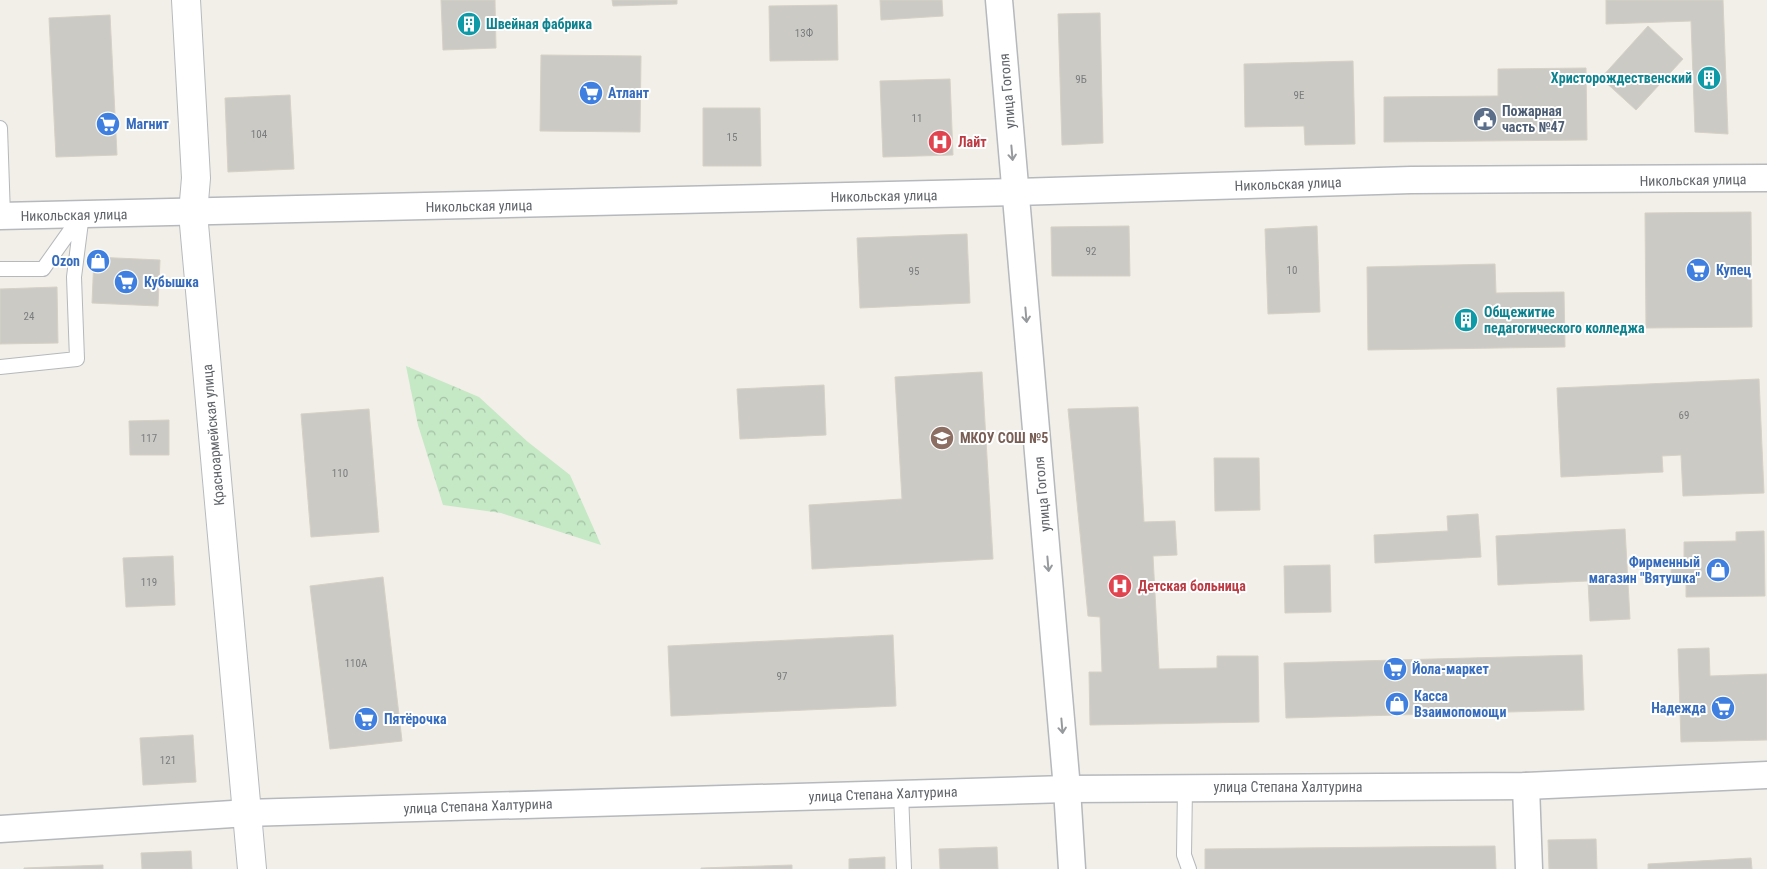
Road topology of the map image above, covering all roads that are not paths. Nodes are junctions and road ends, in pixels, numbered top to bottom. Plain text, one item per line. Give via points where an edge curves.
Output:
1 (186, 0) edge
2 (999, 0) edge
3 (0, 128) edge
4 (1767, 178) edge
5 (1016, 192) junction
6 (193, 213) junction
7 (82, 214) junction
8 (2, 216) edge
9 (0, 269) edge
10 (0, 367) edge
11 (1767, 775) edge
12 (1526, 786) junction
13 (1185, 787) junction
14 (1067, 789) junction
15 (901, 793) junction
16 (248, 813) junction
17 (0, 830) edge
18 (252, 869) edge
19 (904, 869) edge
20 (1072, 869) edge
21 (1189, 869) edge
22 (1529, 869) edge

1 - 6 main road, Красноармейская улица via 196,178
2 -> 5 street, улица Гоголя
3 - 8 lane
4 - 5 street, Никольская улица via 1411,180
5 - 6 street, Никольская улица
5 -> 14 street, улица Гоголя
6 - 7 street, Никольская улица
6 - 16 main road, Красноармейская улица
7 - 8 street, Никольская улица
7 - 9 lane via 42,269
7 - 10 lane via 74,277 77,360
11 - 12 street, улица Степана Халтурина
12 - 13 street, улица Степана Халтурина
12 - 22 street
13 - 14 street, улица Степана Халтурина
13 - 21 lane via 1184,855
14 - 15 street, улица Степана Халтурина
14 - 20 street, улица Гоголя
15 - 16 street, улица Степана Халтурина
15 - 19 lane
16 - 17 street, улица Степана Халтурина
16 - 18 main road, Красноармейская улица

